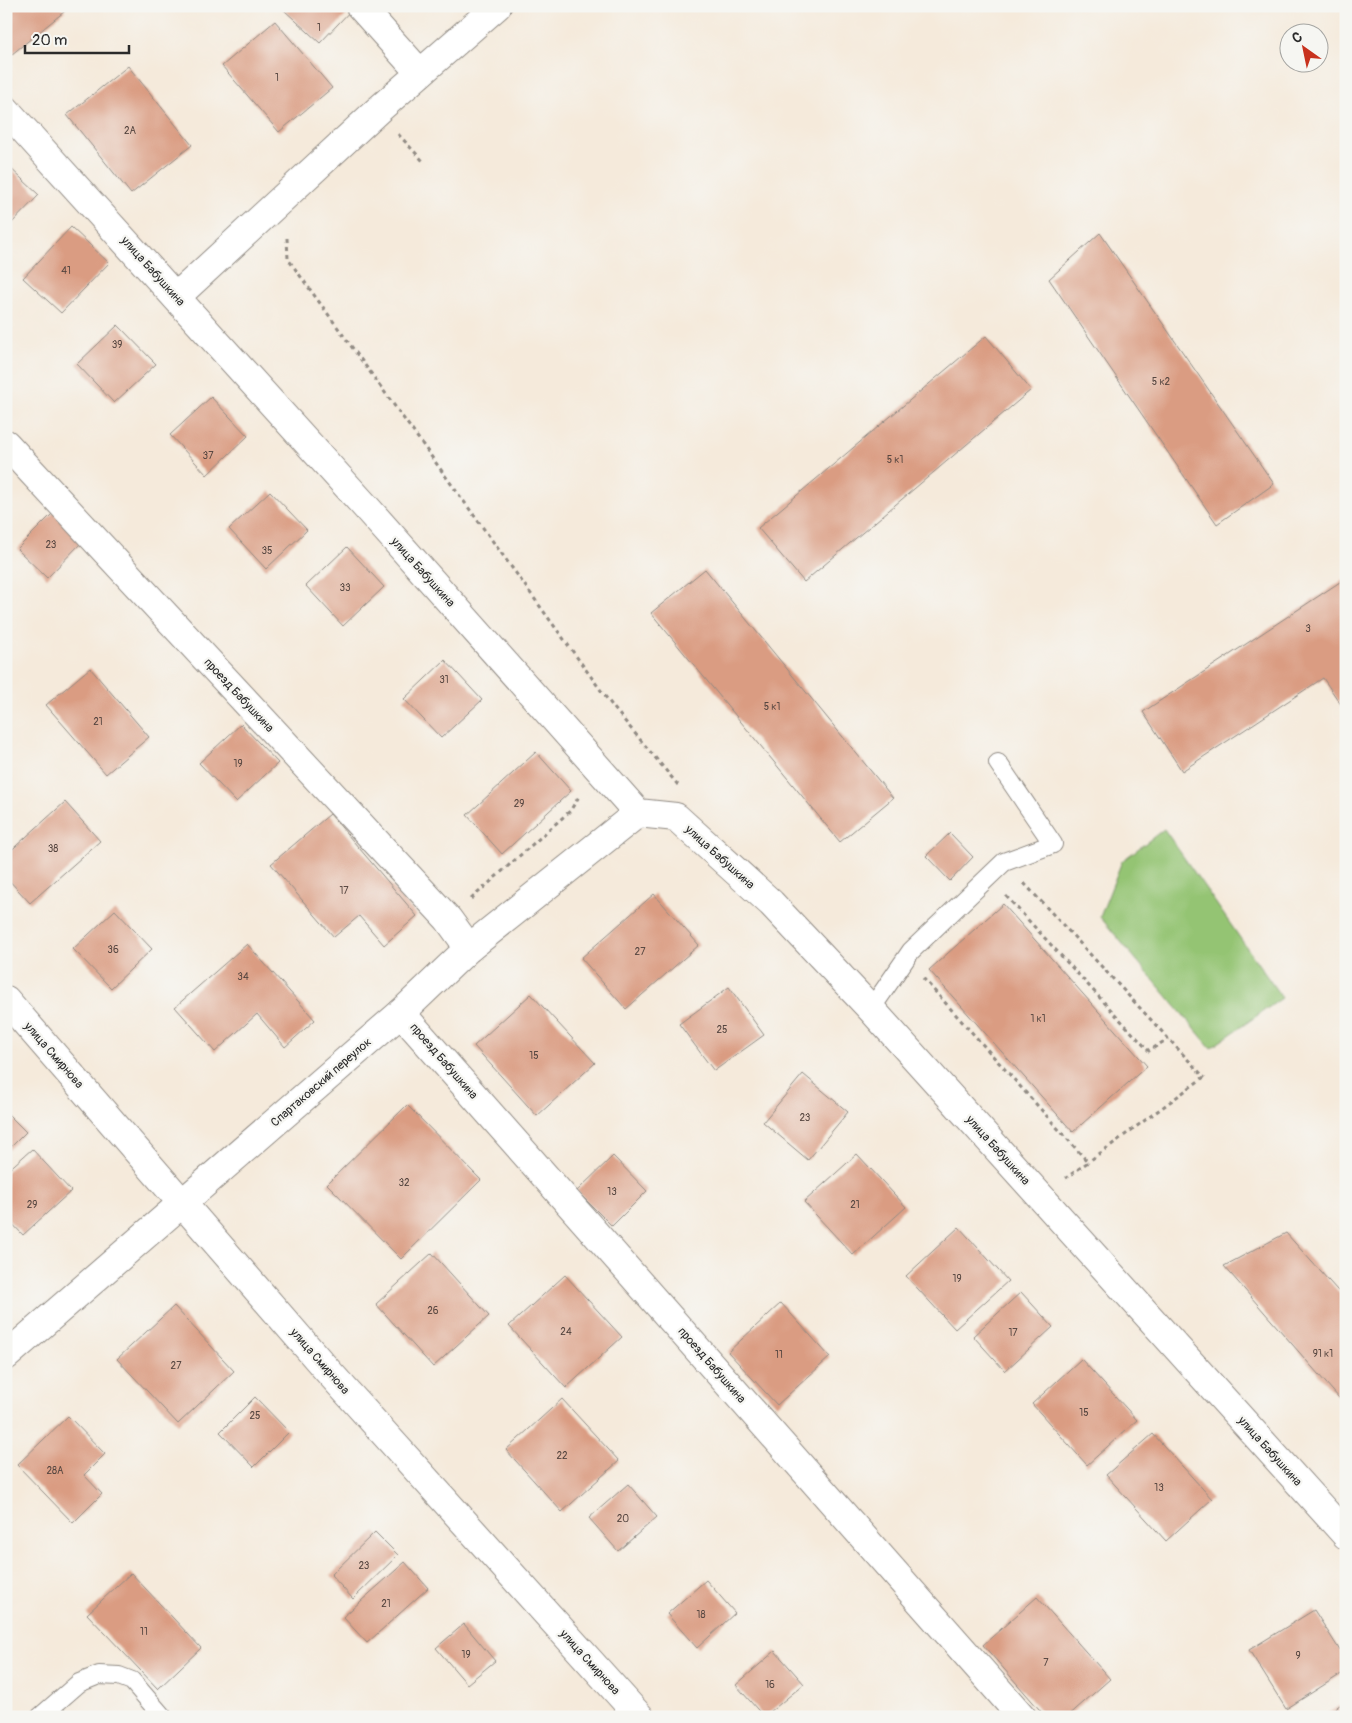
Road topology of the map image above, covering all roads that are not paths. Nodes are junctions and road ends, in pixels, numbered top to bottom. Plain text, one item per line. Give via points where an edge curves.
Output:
1 (360, 6) edge
2 (497, 6) edge
3 (420, 73) junction
4 (6, 110) edge
5 (176, 297) junction
6 (6, 444) edge
7 (998, 763) dead end
8 (638, 813) junction
9 (469, 948) junction
10 (6, 1000) edge
11 (871, 1009) junction
12 (401, 1013) junction
13 (181, 1203) junction
14 (6, 1356) edge
15 (1346, 1535) edge
16 (40, 1717) edge
17 (163, 1717) edge
18 (640, 1717) edge
19 (1022, 1717) edge

1 - 3 street
2 - 3 street
3 - 5 street
4 - 5 street, улица Бабушкина
5 - 8 street, улица Бабушкина
6 - 9 street, проезд Бабушкина via 448,919
7 - 11 lane via 1053,844 1004,862 911,951
8 - 9 street, Спартаковский переулок
8 - 11 street, улица Бабушкина via 676,817 771,903
9 - 12 street, Спартаковский переулок
10 - 13 street, улица Смирнова
11 - 15 street, улица Бабушкина
12 - 13 street, Спартаковский переулок
12 - 19 street, проезд Бабушкина
13 - 14 street, Спартаковский переулок
13 - 18 street, улица Смирнова
16 - 17 lane via 78,1683 99,1676 132,1680

